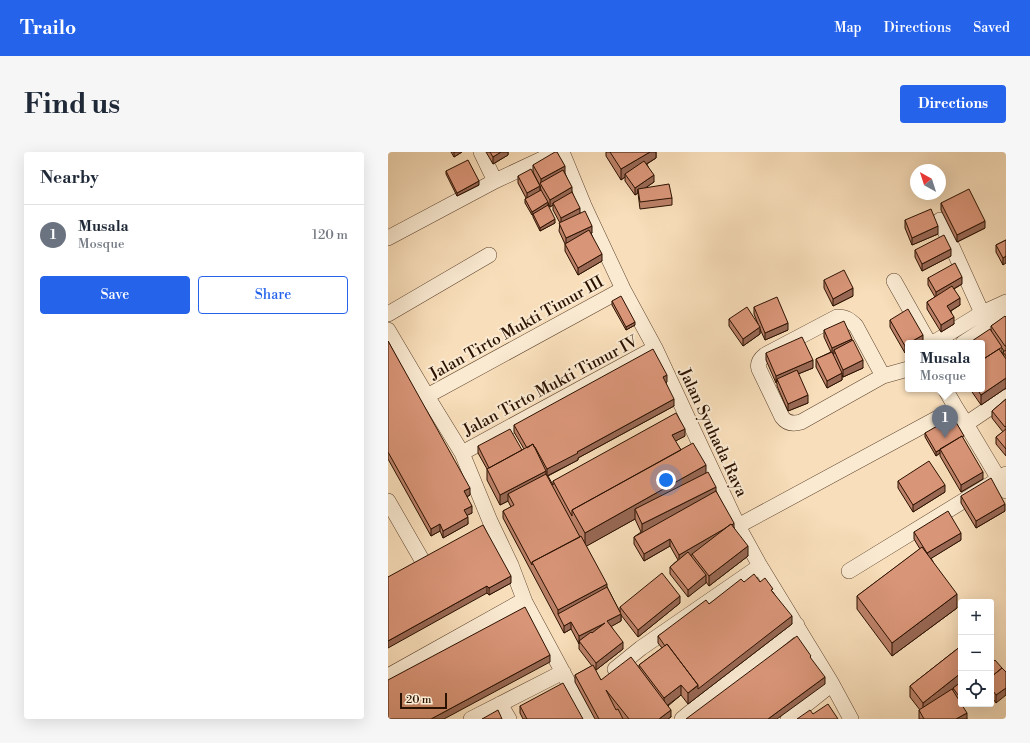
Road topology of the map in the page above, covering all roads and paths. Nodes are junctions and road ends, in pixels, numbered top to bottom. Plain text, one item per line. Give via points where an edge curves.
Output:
1 (481, 152) edge
2 (556, 152) edge
3 (562, 152) edge
4 (495, 181) junction
5 (940, 220) dead end
6 (388, 238) edge
7 (489, 255) dead end
8 (894, 281) dead end
9 (623, 289) junction
10 (1006, 302) edge
11 (982, 313) junction
12 (388, 314) edge
13 (1006, 315) edge
14 (388, 330) edge
15 (927, 340) edge
16 (938, 340) edge
17 (968, 340) edge
18 (656, 348) junction
19 (905, 364) edge
20 (883, 376) junction
21 (948, 392) edge
22 (427, 396) junction
23 (1006, 397) edge
24 (956, 408) junction
25 (684, 410) junction
26 (670, 417) edge
27 (966, 424) junction
28 (462, 453) junction
29 (1004, 481) edge
30 (388, 501) edge
31 (490, 521) junction
32 (738, 526) junction
33 (476, 529) edge
34 (436, 552) edge
35 (422, 560) junction
36 (760, 566) junction
37 (409, 568) edge
38 (849, 571) dead end
39 (524, 600) junction
40 (797, 625) junction
41 (615, 669) edge
42 (562, 672) junction
43 (388, 676) edge
44 (832, 684) junction
45 (500, 704) junction
46 (472, 719) edge
47 (509, 719) edge
48 (588, 719) edge
49 (682, 719) edge
50 (788, 719) edge
51 (851, 719) edge

1 - 4 street
2 - 4 street
3 - 9 street, Jalan Syuhada Raya
4 - 6 street
5 - 11 street
7 - 12 street
8 - 15 street
9 - 18 street, Jalan Syuhada Raya
9 - 22 street, Jalan Tirto Mukti Timur III
10 - 11 street
11 - 16 street
13 - 17 street
14 - 22 street
18 - 25 street, Jalan Syuhada Raya
18 - 28 street, Jalan Tirto Mukti Timur IV
19 - 20 street
20 - 20 street via 856,326 845,317 837,317 761,357 758,363 782,418 792,423 801,422
21 - 24 street
22 - 28 street
23 - 27 street
24 - 27 street
24 - 32 street
25 - 26 street
25 - 32 street, Jalan Syuhada Raya
27 - 29 street
28 - 31 street
29 - 38 street
30 - 35 street
31 - 33 street
31 - 39 street
32 - 36 street, Jalan Syuhada Raya
34 - 35 street
35 - 37 street
36 - 40 street, Jalan Syuhada Raya
36 - 41 street
39 - 42 street
39 - 43 street
40 - 44 street, Jalan Syuhada Raya
40 - 49 street
42 - 45 street
42 - 48 street
44 - 50 street
44 - 51 street, Jalan Syuhada Raya
45 - 46 street
45 - 47 street

